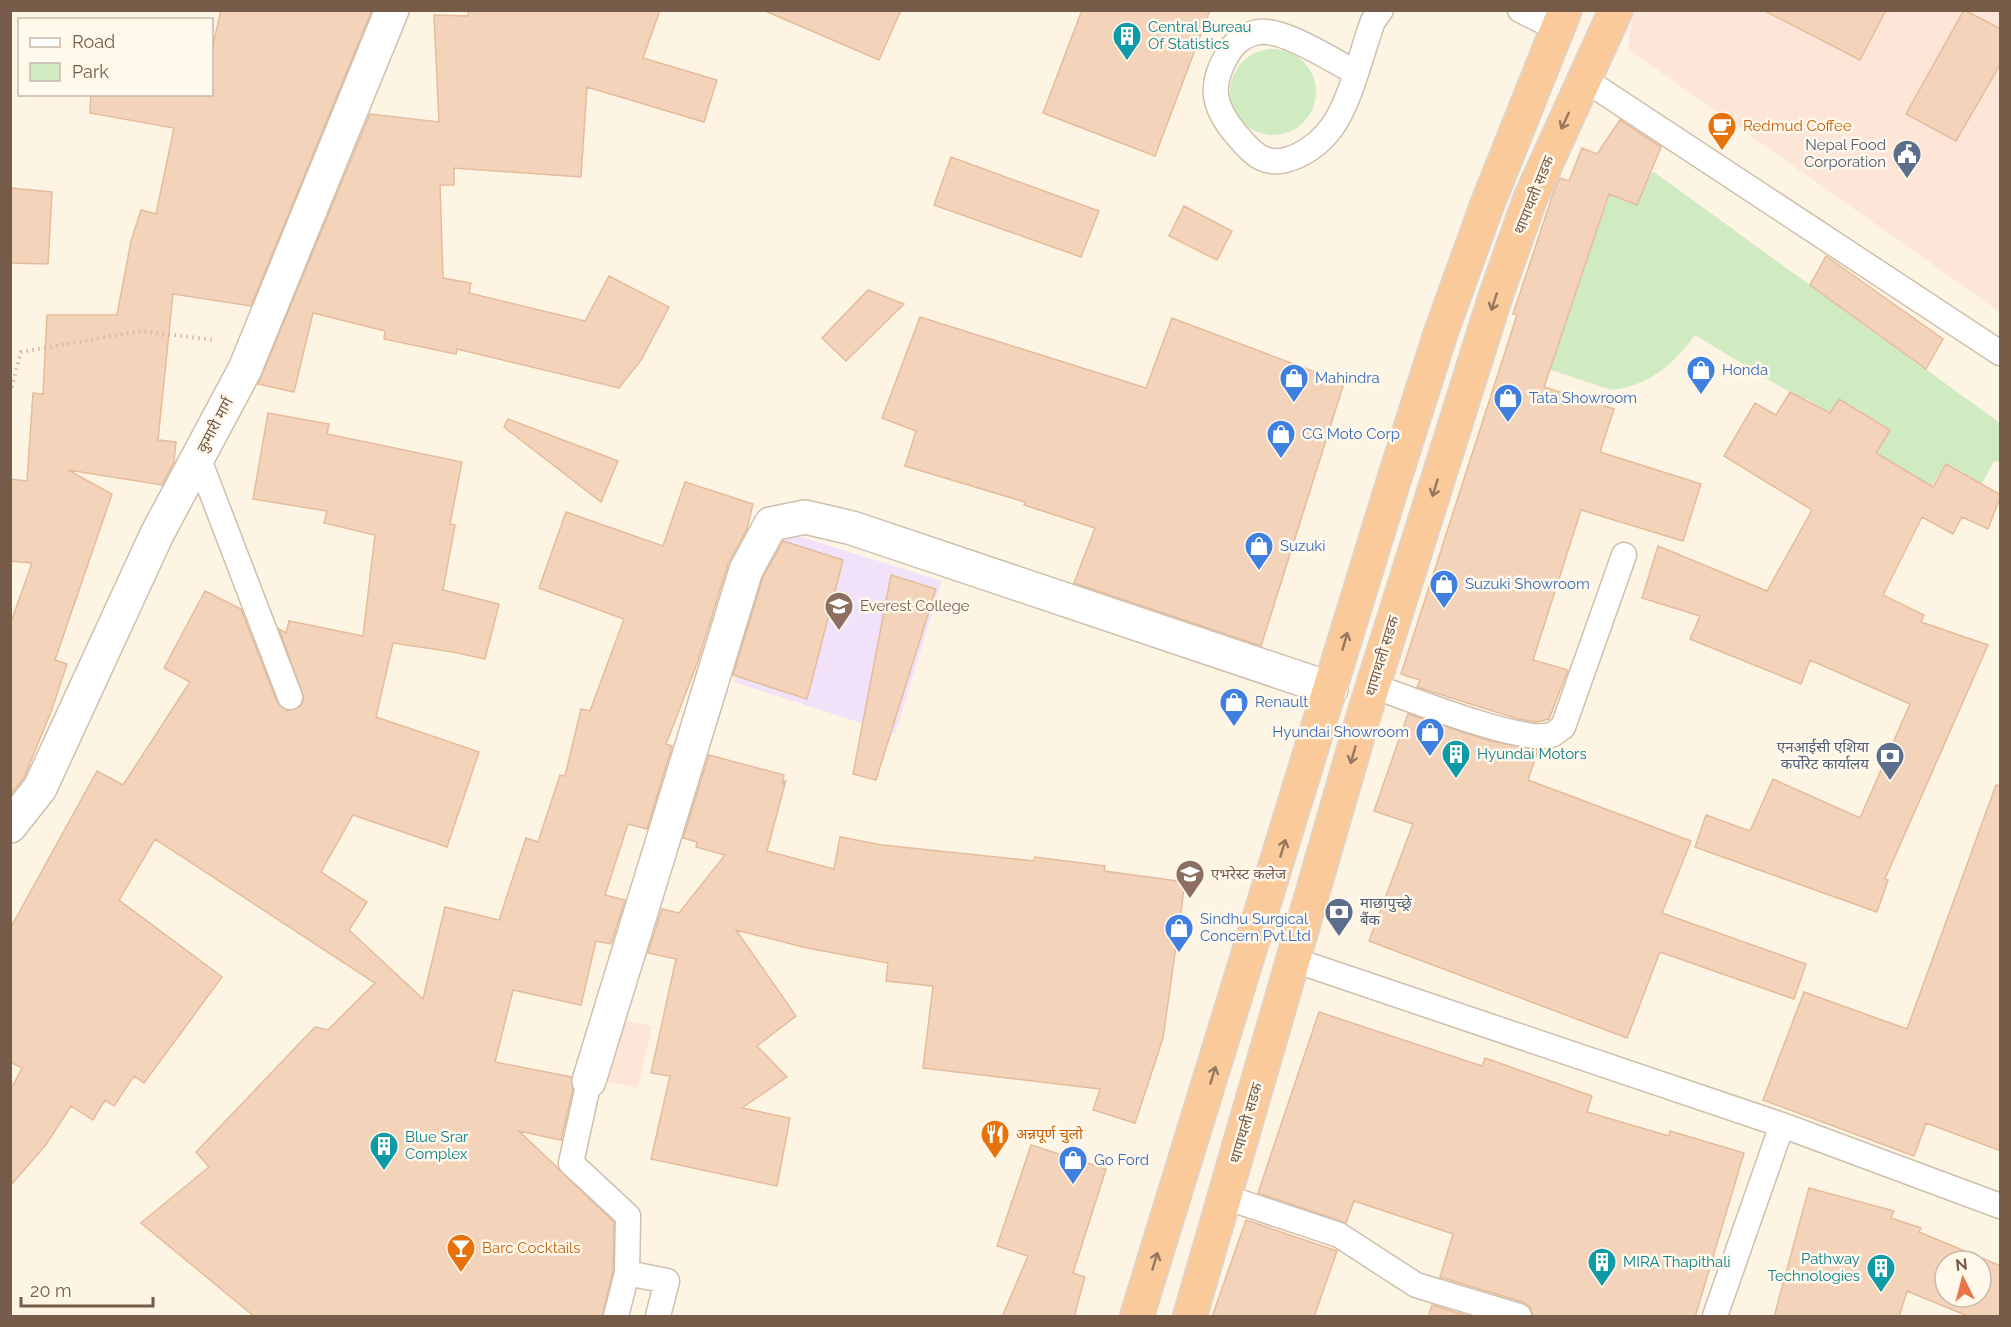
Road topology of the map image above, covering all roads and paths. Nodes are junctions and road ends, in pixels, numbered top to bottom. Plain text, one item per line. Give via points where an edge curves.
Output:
1 (392, 10) edge
2 (1381, 10) edge
3 (1520, 10) edge
4 (1616, 10) edge
5 (1561, 19) edge
6 (1355, 72) junction
7 (1584, 79) junction
8 (2001, 353) edge
9 (245, 369) junction
10 (10, 393) edge
11 (198, 457) junction
12 (1624, 555) dead end
13 (1373, 686) junction
14 (1331, 689) junction
15 (290, 697) dead end
16 (10, 826) edge
17 (1293, 960) junction
18 (589, 1082) joint
19 (1782, 1125) junction
20 (1225, 1197) junction
21 (2001, 1206) edge
22 (627, 1273) junction
23 (616, 1317) edge
24 (657, 1317) edge
25 (1137, 1317) edge
26 (1190, 1317) edge
27 (1520, 1317) edge
28 (1714, 1317) edge

1 - 9 street, कुमारी मार्ग
2 - 6 lane via 1373,21
3 - 5 lane
4 - 7 highway, थापाथली सडक
14 -> 5 highway via 1440,335
6 - 6 lane via 1283,35 1260,32 1242,38 1231,48 1217,76 1216,103 1232,129 1259,157 1278,160 1298,156 1318,143 1334,125
7 - 8 lane
7 -> 13 highway, थापाथली सडक via 1526,210
9 - 10 path via 213,338 141,331 21,352
9 - 11 street, कुमारी मार्ग
11 - 15 lane
11 - 16 street, कुमारी मार्ग via 157,534 40,788
12 - 13 lane via 1563,727 1552,735 1508,731
13 -> 17 highway, थापाथली सडक
14 - 18 street via 852,528 806,517 771,524 746,570
25 -> 14 highway
17 - 19 lane
17 - 20 highway, थापाथली सडक
18 - 22 lane via 571,1163 628,1216
19 - 21 lane
19 - 28 lane
20 - 26 highway, थापाथली सडक
20 - 27 lane via 1339,1235 1416,1285
22 - 23 lane
22 - 24 lane via 667,1281

